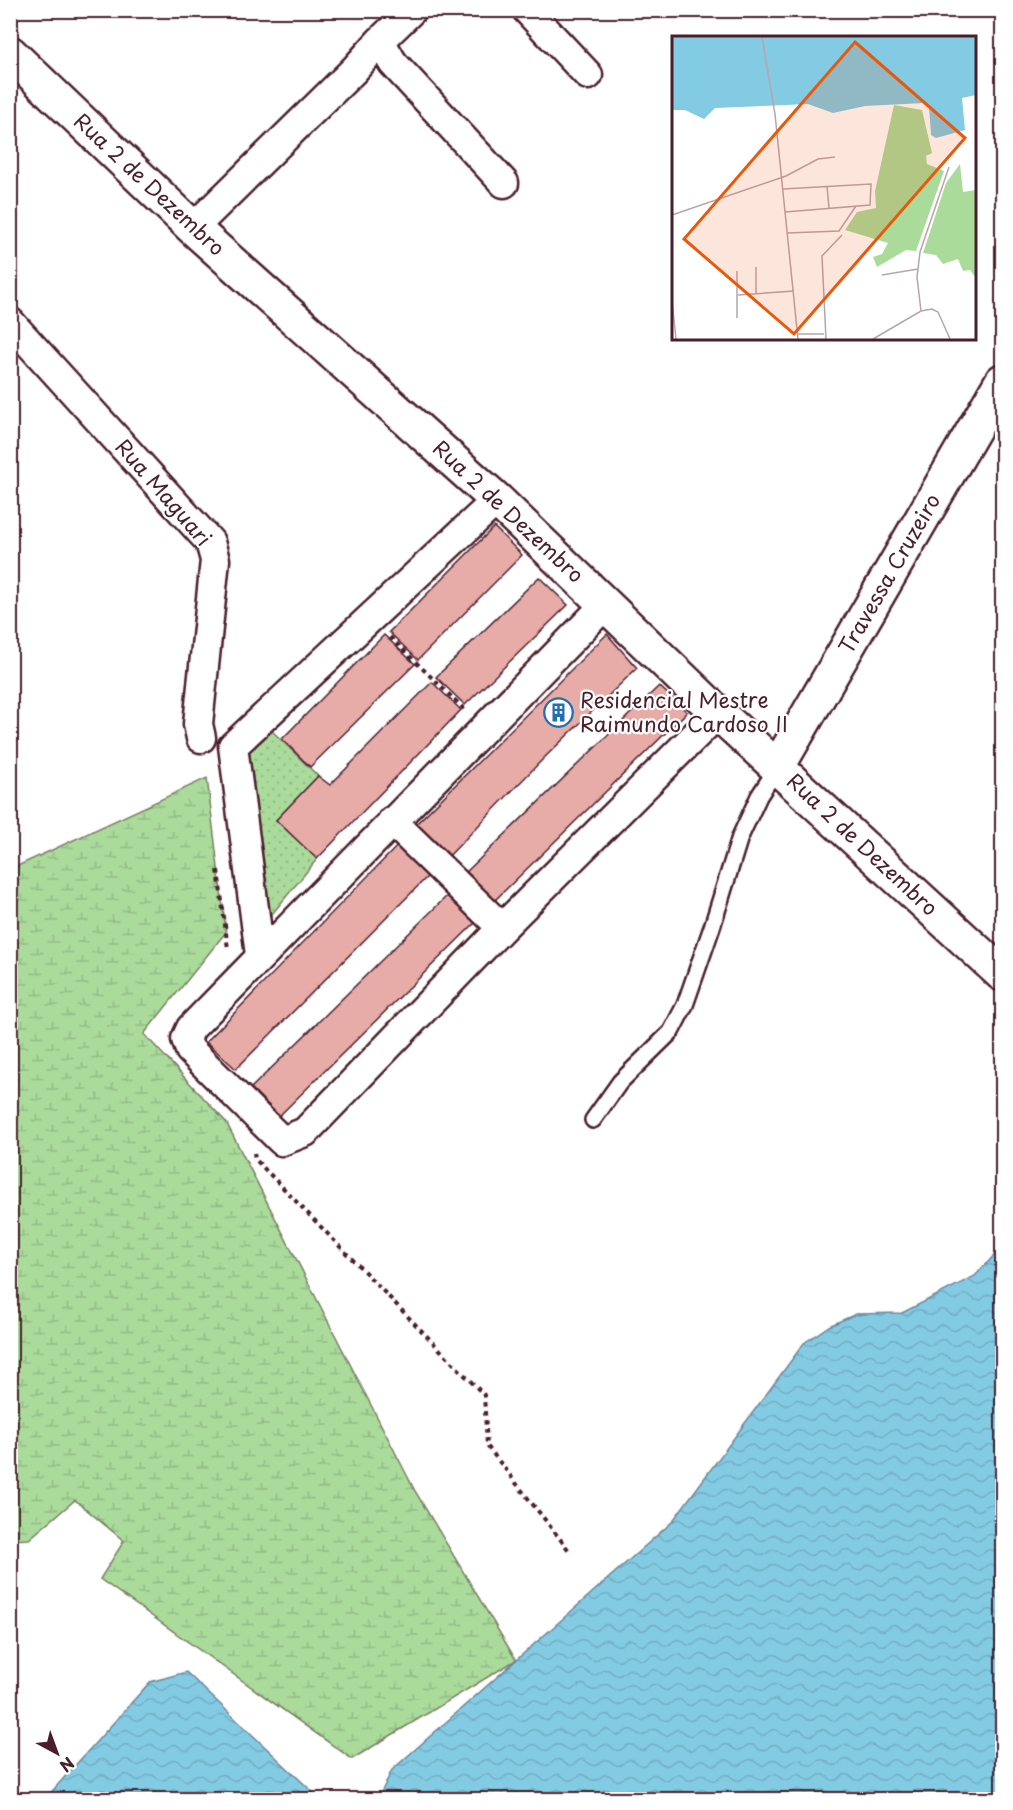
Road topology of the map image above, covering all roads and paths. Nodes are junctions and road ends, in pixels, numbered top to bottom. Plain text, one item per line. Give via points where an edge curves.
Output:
1 (412, 10) edge
2 (527, 10) edge
3 (380, 40) junction
4 (10, 53) edge
5 (588, 75) dead end
6 (504, 183) dead end
7 (194, 228) junction
8 (10, 322) edge
9 (1002, 381) edge
10 (497, 500) junction
11 (606, 604) junction
12 (371, 618) junction
13 (718, 713) junction
14 (484, 728) junction
15 (201, 738) dead end
16 (777, 768) junction
17 (392, 821) junction
18 (502, 928) junction
19 (260, 955) junction
20 (1002, 974) edge
21 (249, 1108) junction
22 (593, 1120) dead end
23 (571, 1553) dead end

1 - 3 street
2 - 5 street
3 - 6 street via 393,63
3 - 7 street
4 - 7 street, Rua 2 de Dezembro
7 - 10 street, Rua 2 de Dezembro
8 - 15 street, Rua Maguari via 210,542 215,560 198,724
9 - 16 street, Travessa Cruzeiro
10 - 11 street, Rua 2 de Dezembro
10 - 12 street
11 - 13 street, Rua 2 de Dezembro
11 - 14 street
12 - 14 path
12 - 19 street via 233,746
13 - 16 street, Rua 2 de Dezembro
13 - 18 street
14 - 17 street
16 - 20 street, Rua 2 de Dezembro
16 - 22 lane via 740,837 676,1023 620,1082
17 - 18 street
17 - 19 street
18 - 21 street via 305,1132 282,1141
19 - 21 street via 191,1028 186,1039 190,1050
21 - 23 path via 255,1159 484,1395 488,1446

